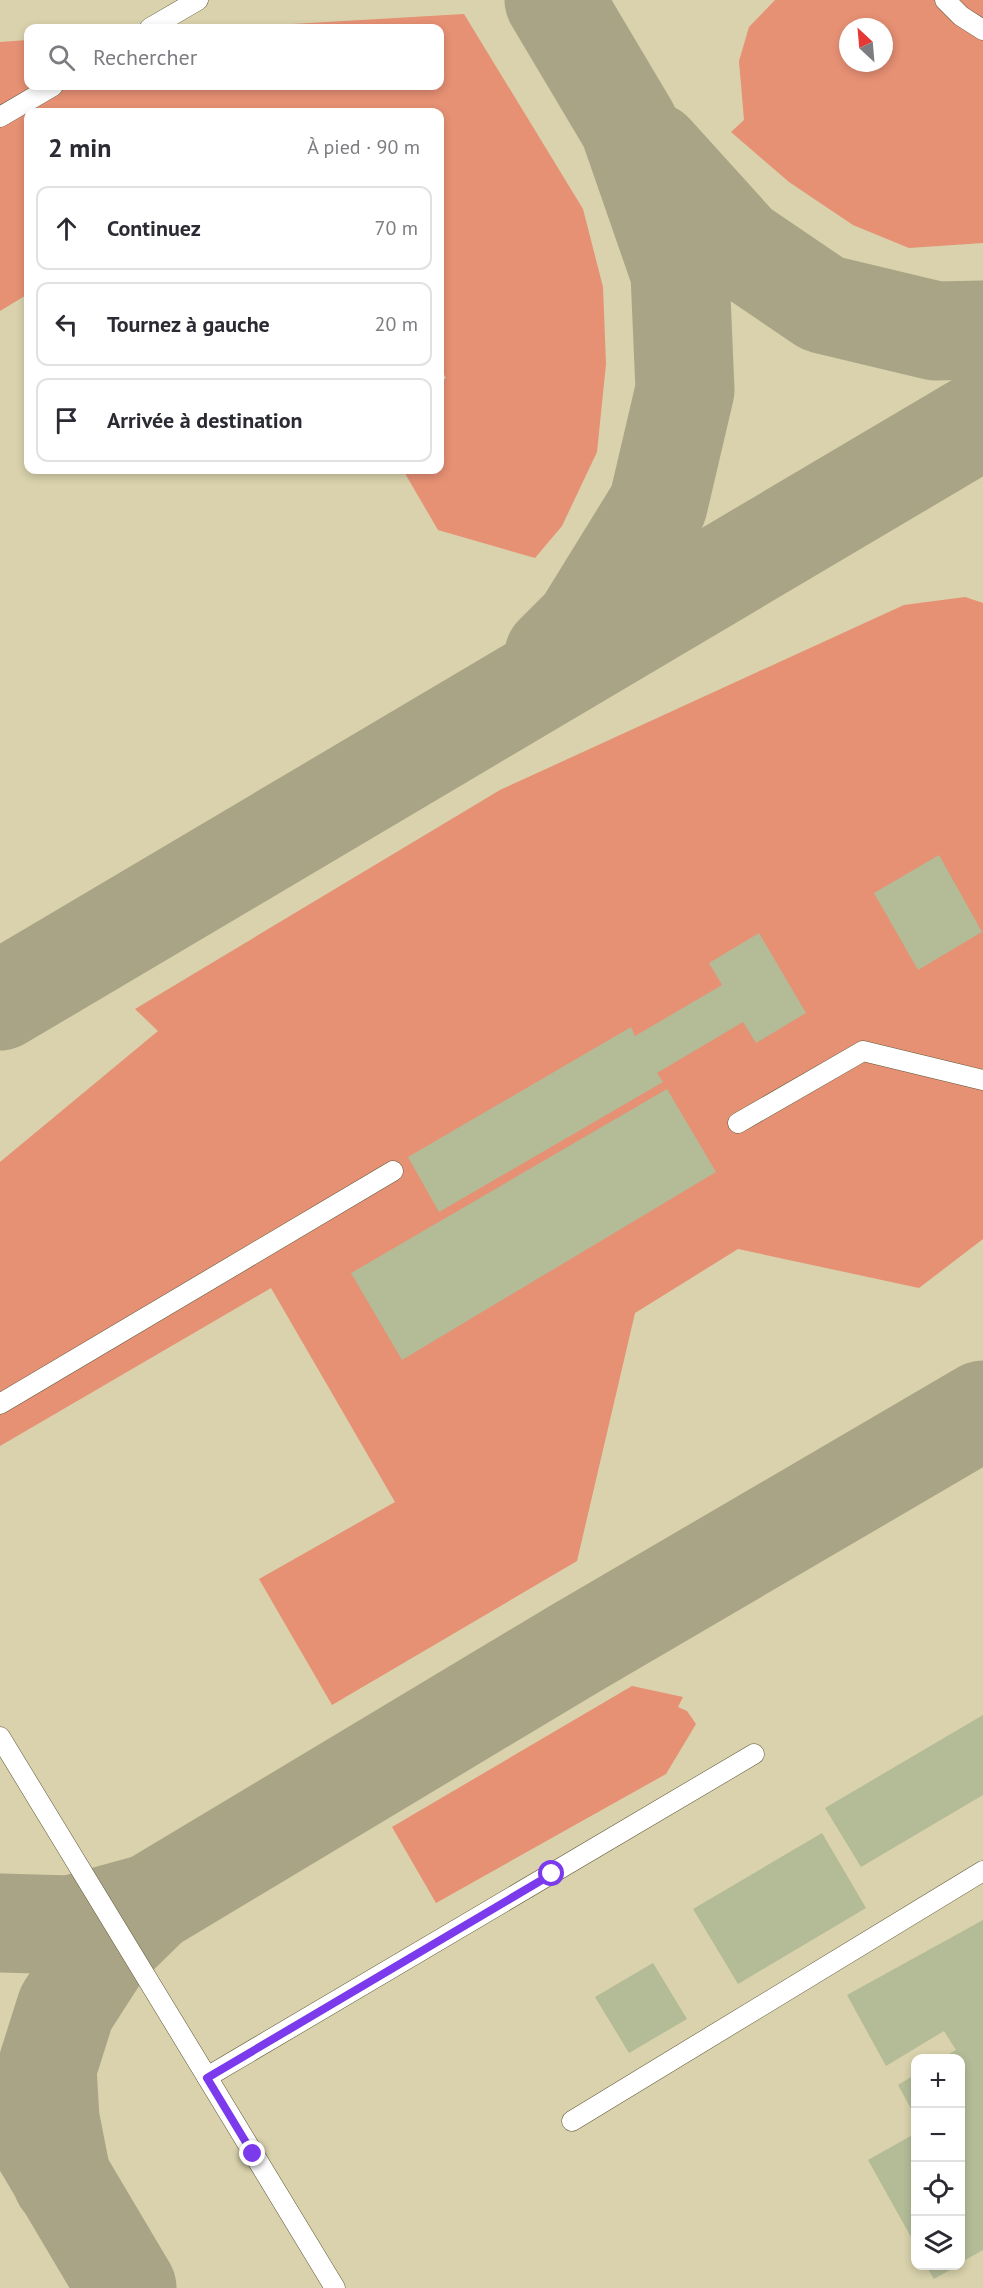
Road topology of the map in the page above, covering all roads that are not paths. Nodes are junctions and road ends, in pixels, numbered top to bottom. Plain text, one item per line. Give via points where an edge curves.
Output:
1 (198, 0) edge
2 (945, 0) edge
3 (157, 24) edge
4 (983, 30) edge
5 (46, 90) edge
6 (0, 117) edge
7 (983, 1080) edge
8 (738, 1123) dead end
9 (393, 1171) dead end
10 (0, 1404) edge
11 (0, 1737) edge
12 (754, 1754) dead end
13 (983, 1871) edge
14 (207, 2078) junction
15 (572, 2121) dead end
16 (335, 2288) edge

1 - 3 lane
2 - 4 lane
5 - 6 lane
7 - 8 lane via 863,1051
9 - 10 lane
11 - 14 lane
12 - 14 lane
13 - 15 lane
14 - 16 lane

